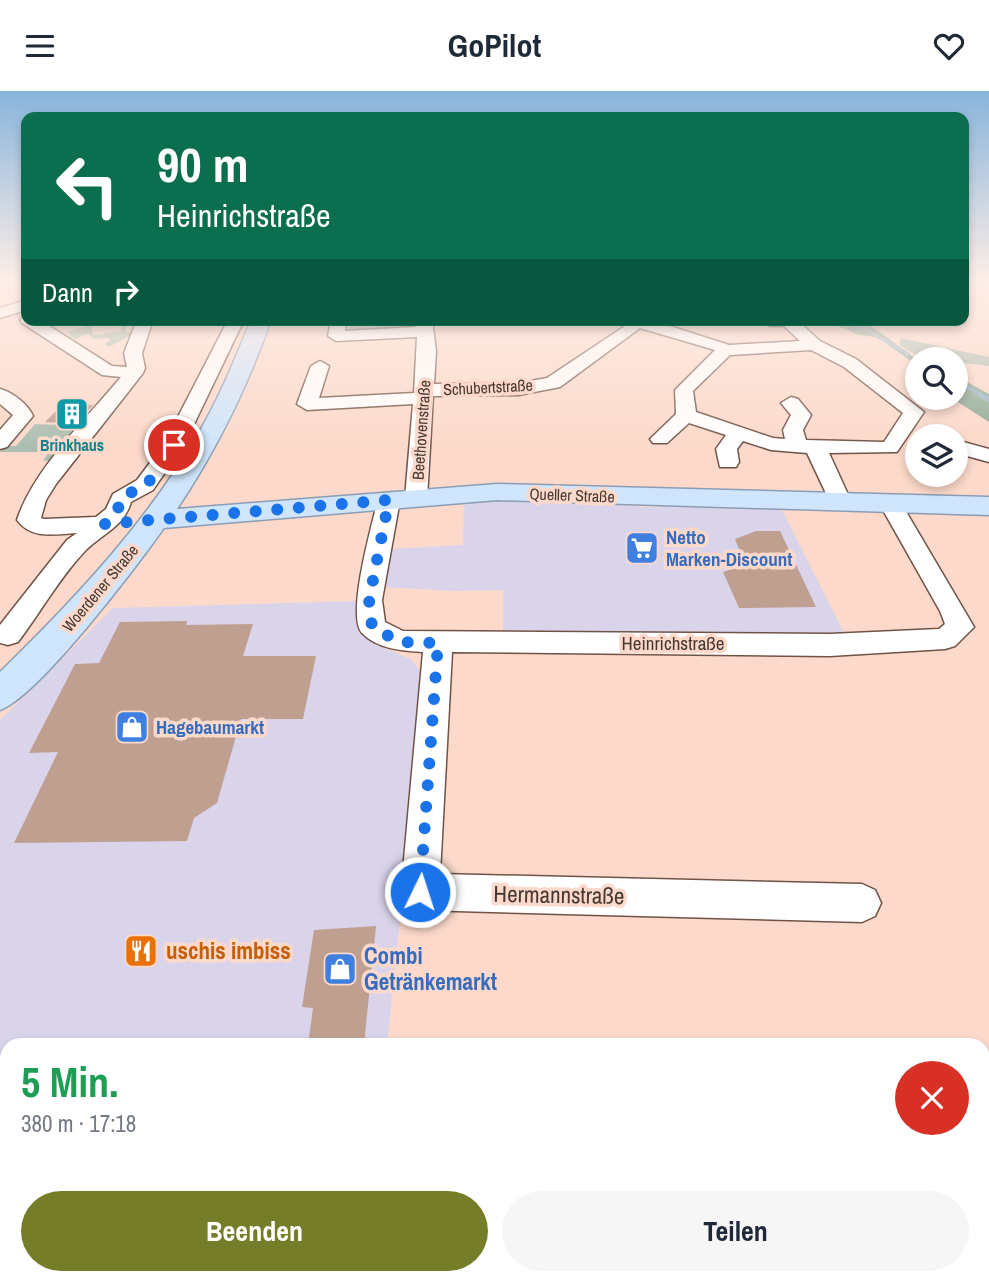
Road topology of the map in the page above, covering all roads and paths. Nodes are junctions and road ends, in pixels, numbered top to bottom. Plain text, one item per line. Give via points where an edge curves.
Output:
1 (58, 338) edge
2 (139, 338) edge
3 (228, 338) edge
4 (253, 338) edge
5 (425, 338) edge
6 (618, 338) edge
7 (691, 338) edge
8 (806, 338) edge
9 (814, 345) junction
10 (725, 350) junction
11 (320, 366) dead end
12 (134, 373) junction
13 (424, 394) junction
14 (0, 395) edge
15 (791, 403) dead end
16 (686, 415) junction
17 (912, 424) edge
18 (739, 433) junction
19 (905, 437) edge
20 (660, 439) dead end
21 (0, 443) edge
22 (807, 446) junction
23 (968, 450) edge
24 (989, 456) edge
25 (728, 462) dead end
26 (402, 499) junction
27 (841, 501) junction
28 (890, 503) junction
29 (989, 506) edge
30 (156, 520) junction
31 (105, 524) junction
32 (8, 635) dead end
33 (438, 643) junction
34 (0, 695) edge
35 (862, 902) dead end

1 - 12 street via 108,370
2 - 12 street via 133,353
3 - 31 street via 201,395 152,479 121,499 117,512
4 - 30 main road, Woerdener Straße via 215,428
5 - 13 street, Beethovenstraße
6 - 13 street, Schubertstraße via 553,383
7 - 10 street
8 - 9 street
9 - 10 street
9 - 17 street via 850,363 914,412
10 - 16 street via 684,390
11 - 13 street via 307,404
12 - 31 street via 46,482 29,520 40,527
13 - 26 street, Beethovenstraße
14 - 21 street via 23,416
15 - 22 street via 801,415 793,430
16 - 18 street
16 - 20 street
18 - 22 street via 771,444
18 - 25 street via 726,449
19 - 22 street via 890,448
22 - 27 street
23 - 24 street
26 - 27 main road, Queller Straße via 497,492
26 - 30 main road, Queller Straße
26 - 33 street, Heinrichstraße via 369,600 372,627 400,642
27 - 28 main road, Queller Straße
28 - 29 main road, Queller Straße
28 - 33 street, Heinrichstraße via 960,628 945,639 830,645
30 - 31 street
30 - 34 main road, Woerdener Straße via 59,636
31 - 32 street via 76,546
33 - 35 street, Hermannstraße via 420,892

